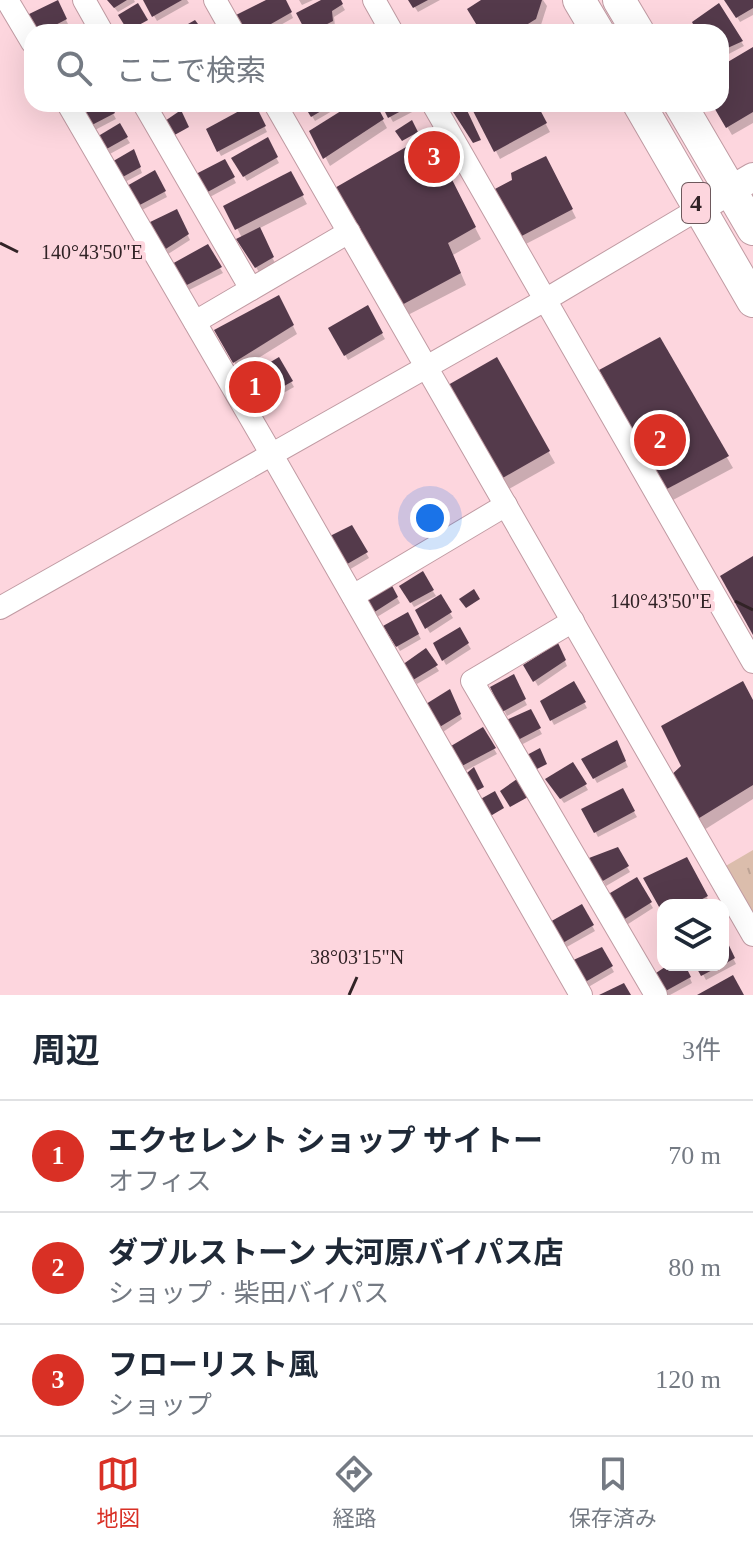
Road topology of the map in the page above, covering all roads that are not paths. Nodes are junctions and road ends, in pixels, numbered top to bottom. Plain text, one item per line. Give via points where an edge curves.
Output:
1 (7, 0) edge
2 (84, 0) edge
3 (215, 0) edge
4 (374, 0) edge
5 (579, 0) edge
6 (619, 0) edge
7 (98, 24) edge
8 (228, 24) edge
9 (388, 24) edge
10 (593, 24) edge
11 (633, 24) edge
12 (24, 29) edge
13 (73, 112) edge
14 (149, 112) edge
15 (280, 112) edge
16 (438, 112) edge
17 (644, 112) edge
18 (686, 112) edge
19 (742, 183) edge
20 (700, 208) junction
21 (753, 229) edge
22 (349, 232) junction
23 (251, 289) junction
24 (545, 300) junction
25 (753, 301) edge
26 (195, 322) junction
27 (425, 366) junction
28 (272, 455) junction
29 (506, 505) junction
30 (353, 596) junction
31 (0, 608) edge
32 (573, 621) junction
33 (753, 662) edge
34 (753, 935) edge
35 (581, 995) edge
36 (656, 995) edge

1 - 12 street
2 - 7 street
3 - 8 street
4 - 9 street
5 - 10 highway
6 - 11 highway
13 - 26 street
14 - 23 street
15 - 22 street
16 - 24 street
17 - 20 highway, 4
18 - 19 highway, 4
19 - 20 main road
19 - 21 highway, 4
20 - 24 street
20 - 25 highway, 4
22 - 23 street
22 - 27 street
23 - 26 street
24 - 27 street
24 - 33 street
26 - 28 street
27 - 28 street
27 - 29 street
28 - 30 street
28 - 31 street
29 - 30 street
29 - 32 street
30 - 35 street
32 - 34 street
32 - 36 street via 472,681

